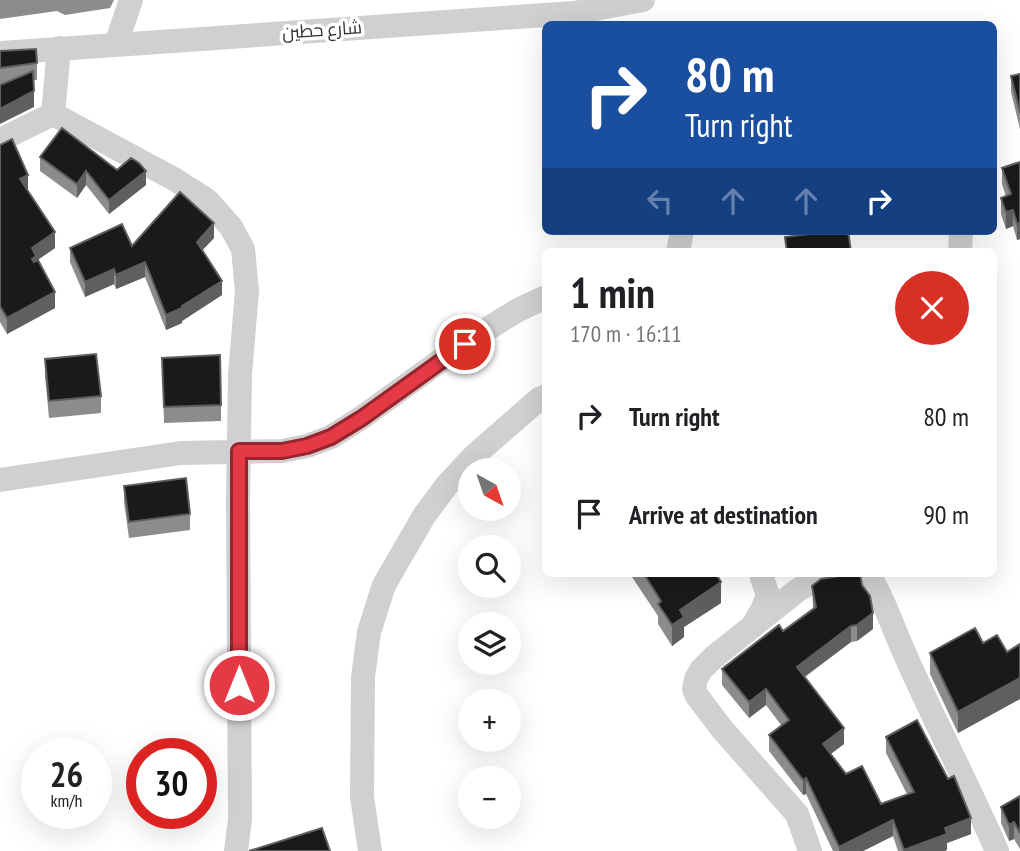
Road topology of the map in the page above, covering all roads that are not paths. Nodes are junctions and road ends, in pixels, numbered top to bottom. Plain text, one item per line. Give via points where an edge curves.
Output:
1 (131, 0) edge
2 (632, 10) edge
3 (116, 44) junction
4 (59, 48) junction
5 (0, 53) edge
6 (52, 114) junction
7 (0, 140) edge
8 (542, 298) edge
9 (542, 398) edge
10 (239, 451) junction
11 (0, 480) edge
12 (761, 577) edge
13 (763, 577) edge
14 (822, 577) edge
15 (870, 577) edge
16 (798, 590) junction
17 (752, 627) junction
18 (236, 851) edge
19 (370, 851) edge
20 (810, 851) edge
21 (998, 851) edge

1 - 3 street
2 - 3 street, شارع حطين
3 - 4 street, شارع حطين
4 - 5 street, شارع حطين
4 - 6 street
6 - 7 street
6 - 10 street via 174,179 207,200 231,227 243,249 247,291
8 - 10 street via 465,344 331,437 282,451
9 - 19 street via 447,485 384,585 369,632 363,677 362,797
10 - 11 street via 181,453
10 - 18 street via 240,819
12 - 17 street via 768,595
13 - 16 street
14 - 16 street
15 - 21 street
16 - 17 street
17 - 20 street via 701,670 694,689 722,729 797,814

